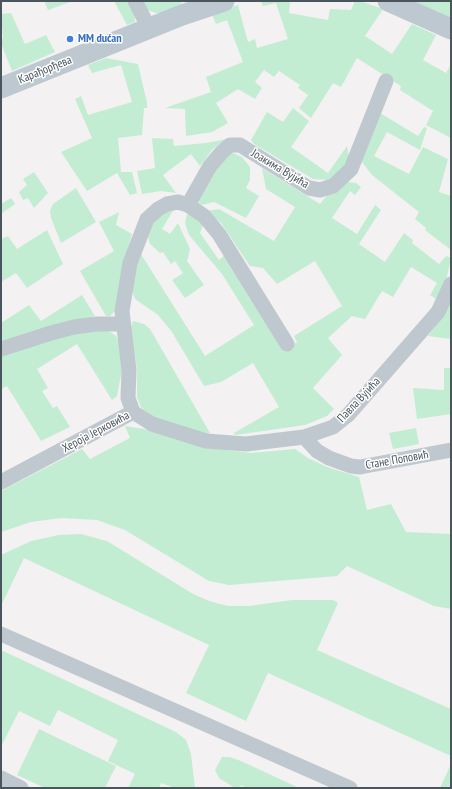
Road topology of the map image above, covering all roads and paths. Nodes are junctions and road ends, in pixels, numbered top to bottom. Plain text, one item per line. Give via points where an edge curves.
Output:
1 (135, 1) edge
2 (224, 1) edge
3 (388, 1) edge
4 (150, 28) junction
5 (451, 29) edge
6 (386, 81) dead end
7 (1, 88) edge
8 (188, 205) junction
9 (451, 284) edge
10 (122, 324) junction
11 (287, 344) dead end
12 (1, 349) edge
13 (133, 412) junction
14 (304, 437) junction
15 (451, 450) edge
16 (1, 482) edge
17 (1, 634) edge
18 (1, 778) edge
19 (21, 788) edge
20 (350, 788) edge

1 - 4 street
2 - 4 street, Карађорђева
3 - 5 street
4 - 7 street, Карађорђева
6 - 8 street, Јоакима Вујића via 351,169 332,186 320,190 309,188 240,145 230,145 210,166
8 - 10 street via 178,202 167,204 147,219 130,263
8 - 11 street via 204,216 219,234
9 - 14 street, Павла Вујића via 438,312 348,415 333,427
10 - 12 street via 74,327
10 - 13 street, Хероја Јерковића via 129,370 128,398
13 - 14 street, Павла Вујића via 152,424 206,441 246,444
13 - 16 street, Хероја Јерковића
14 - 15 street, Стане Поповић via 317,451 329,458 360,467
17 - 20 street
18 - 19 street

